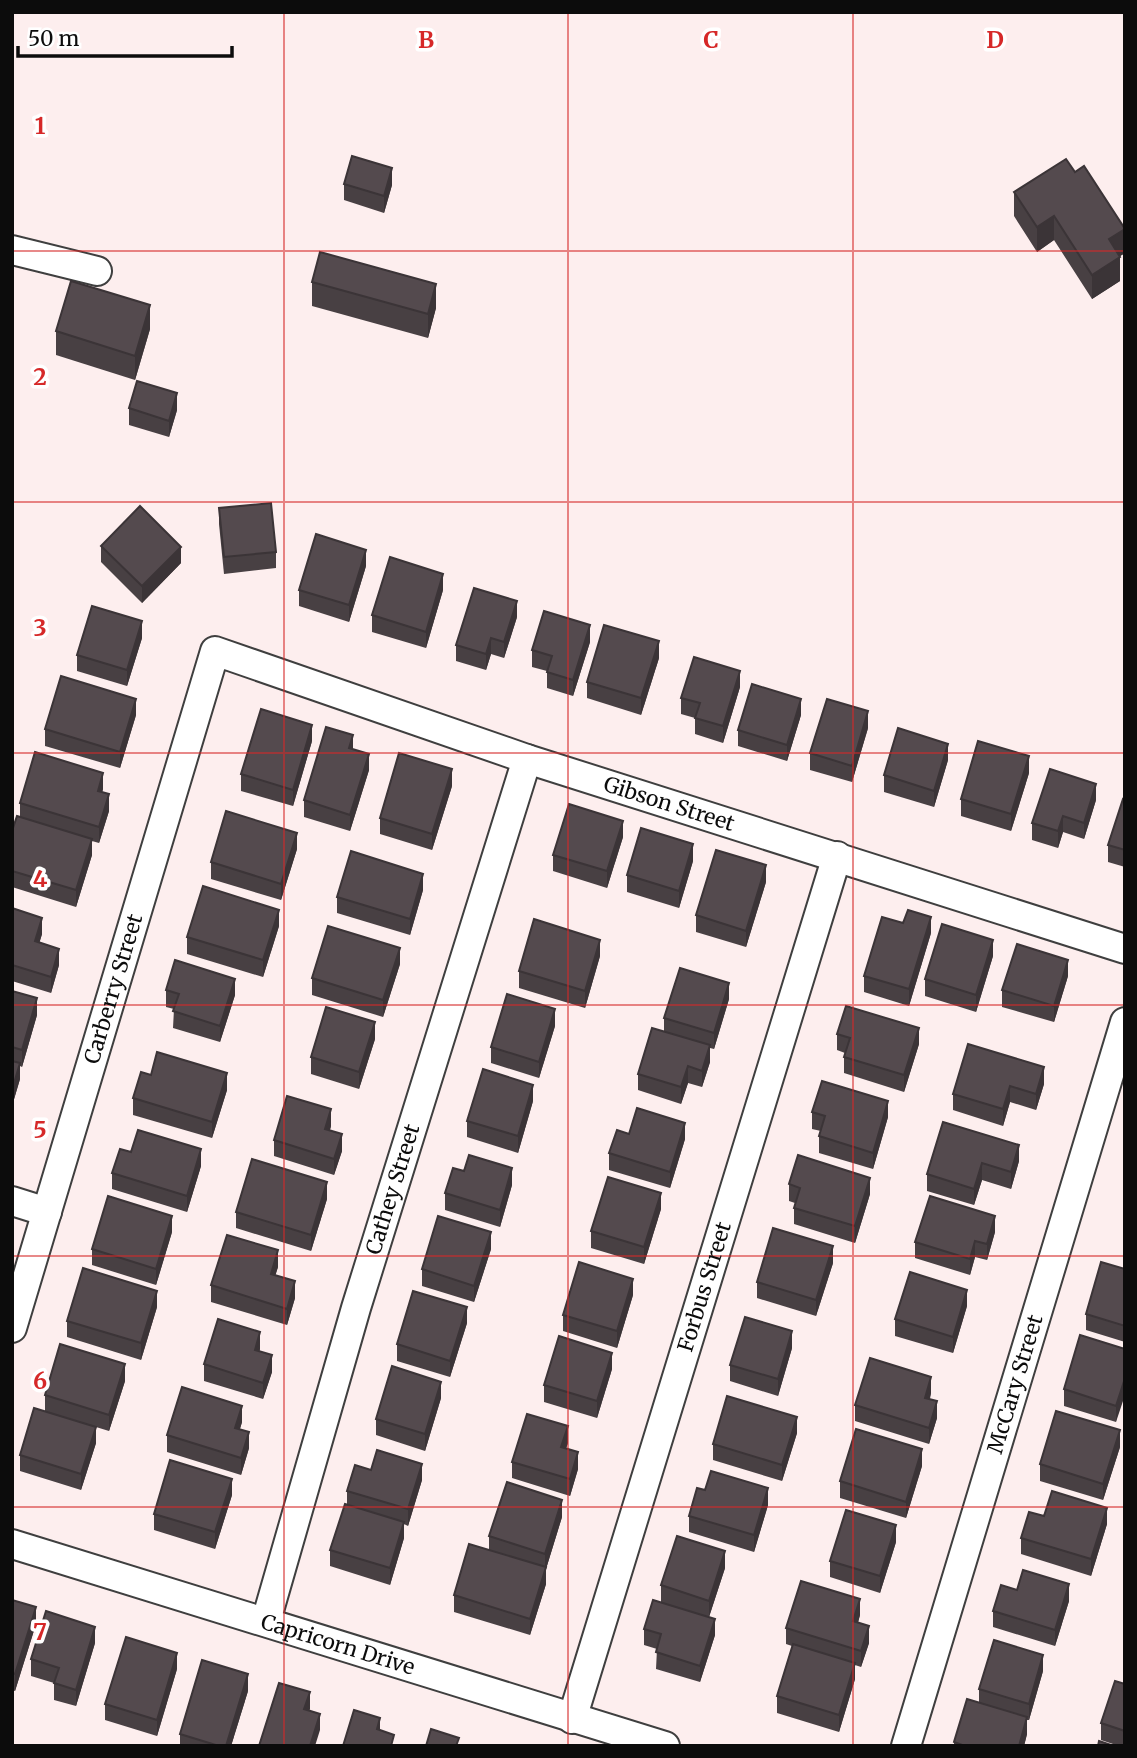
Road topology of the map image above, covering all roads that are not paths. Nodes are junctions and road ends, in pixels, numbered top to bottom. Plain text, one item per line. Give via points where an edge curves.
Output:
1 (12, 250) edge
2 (97, 271) dead end
3 (215, 651) joint
4 (527, 759) junction
5 (837, 856) junction
6 (1125, 949) edge
7 (1125, 1022) edge
8 (12, 1201) edge
9 (47, 1212) junction
10 (12, 1328) edge
11 (12, 1544) edge
12 (266, 1621) junction
13 (572, 1719) junction
14 (665, 1746) edge
15 (906, 1746) edge

1 - 2 street
3 - 4 street, Gibson Street
3 - 9 street, Carberry Street
4 - 5 street, Gibson Street
4 - 12 street, Cathey Street via 356,1308
5 - 6 street, Gibson Street
5 - 13 street, Forbus Street
7 - 15 street, McCary Street
8 - 9 street
9 - 10 street, Carberry Street
11 - 12 street, Capricorn Drive
12 - 13 street, Capricorn Drive
13 - 14 street, Capricorn Drive

